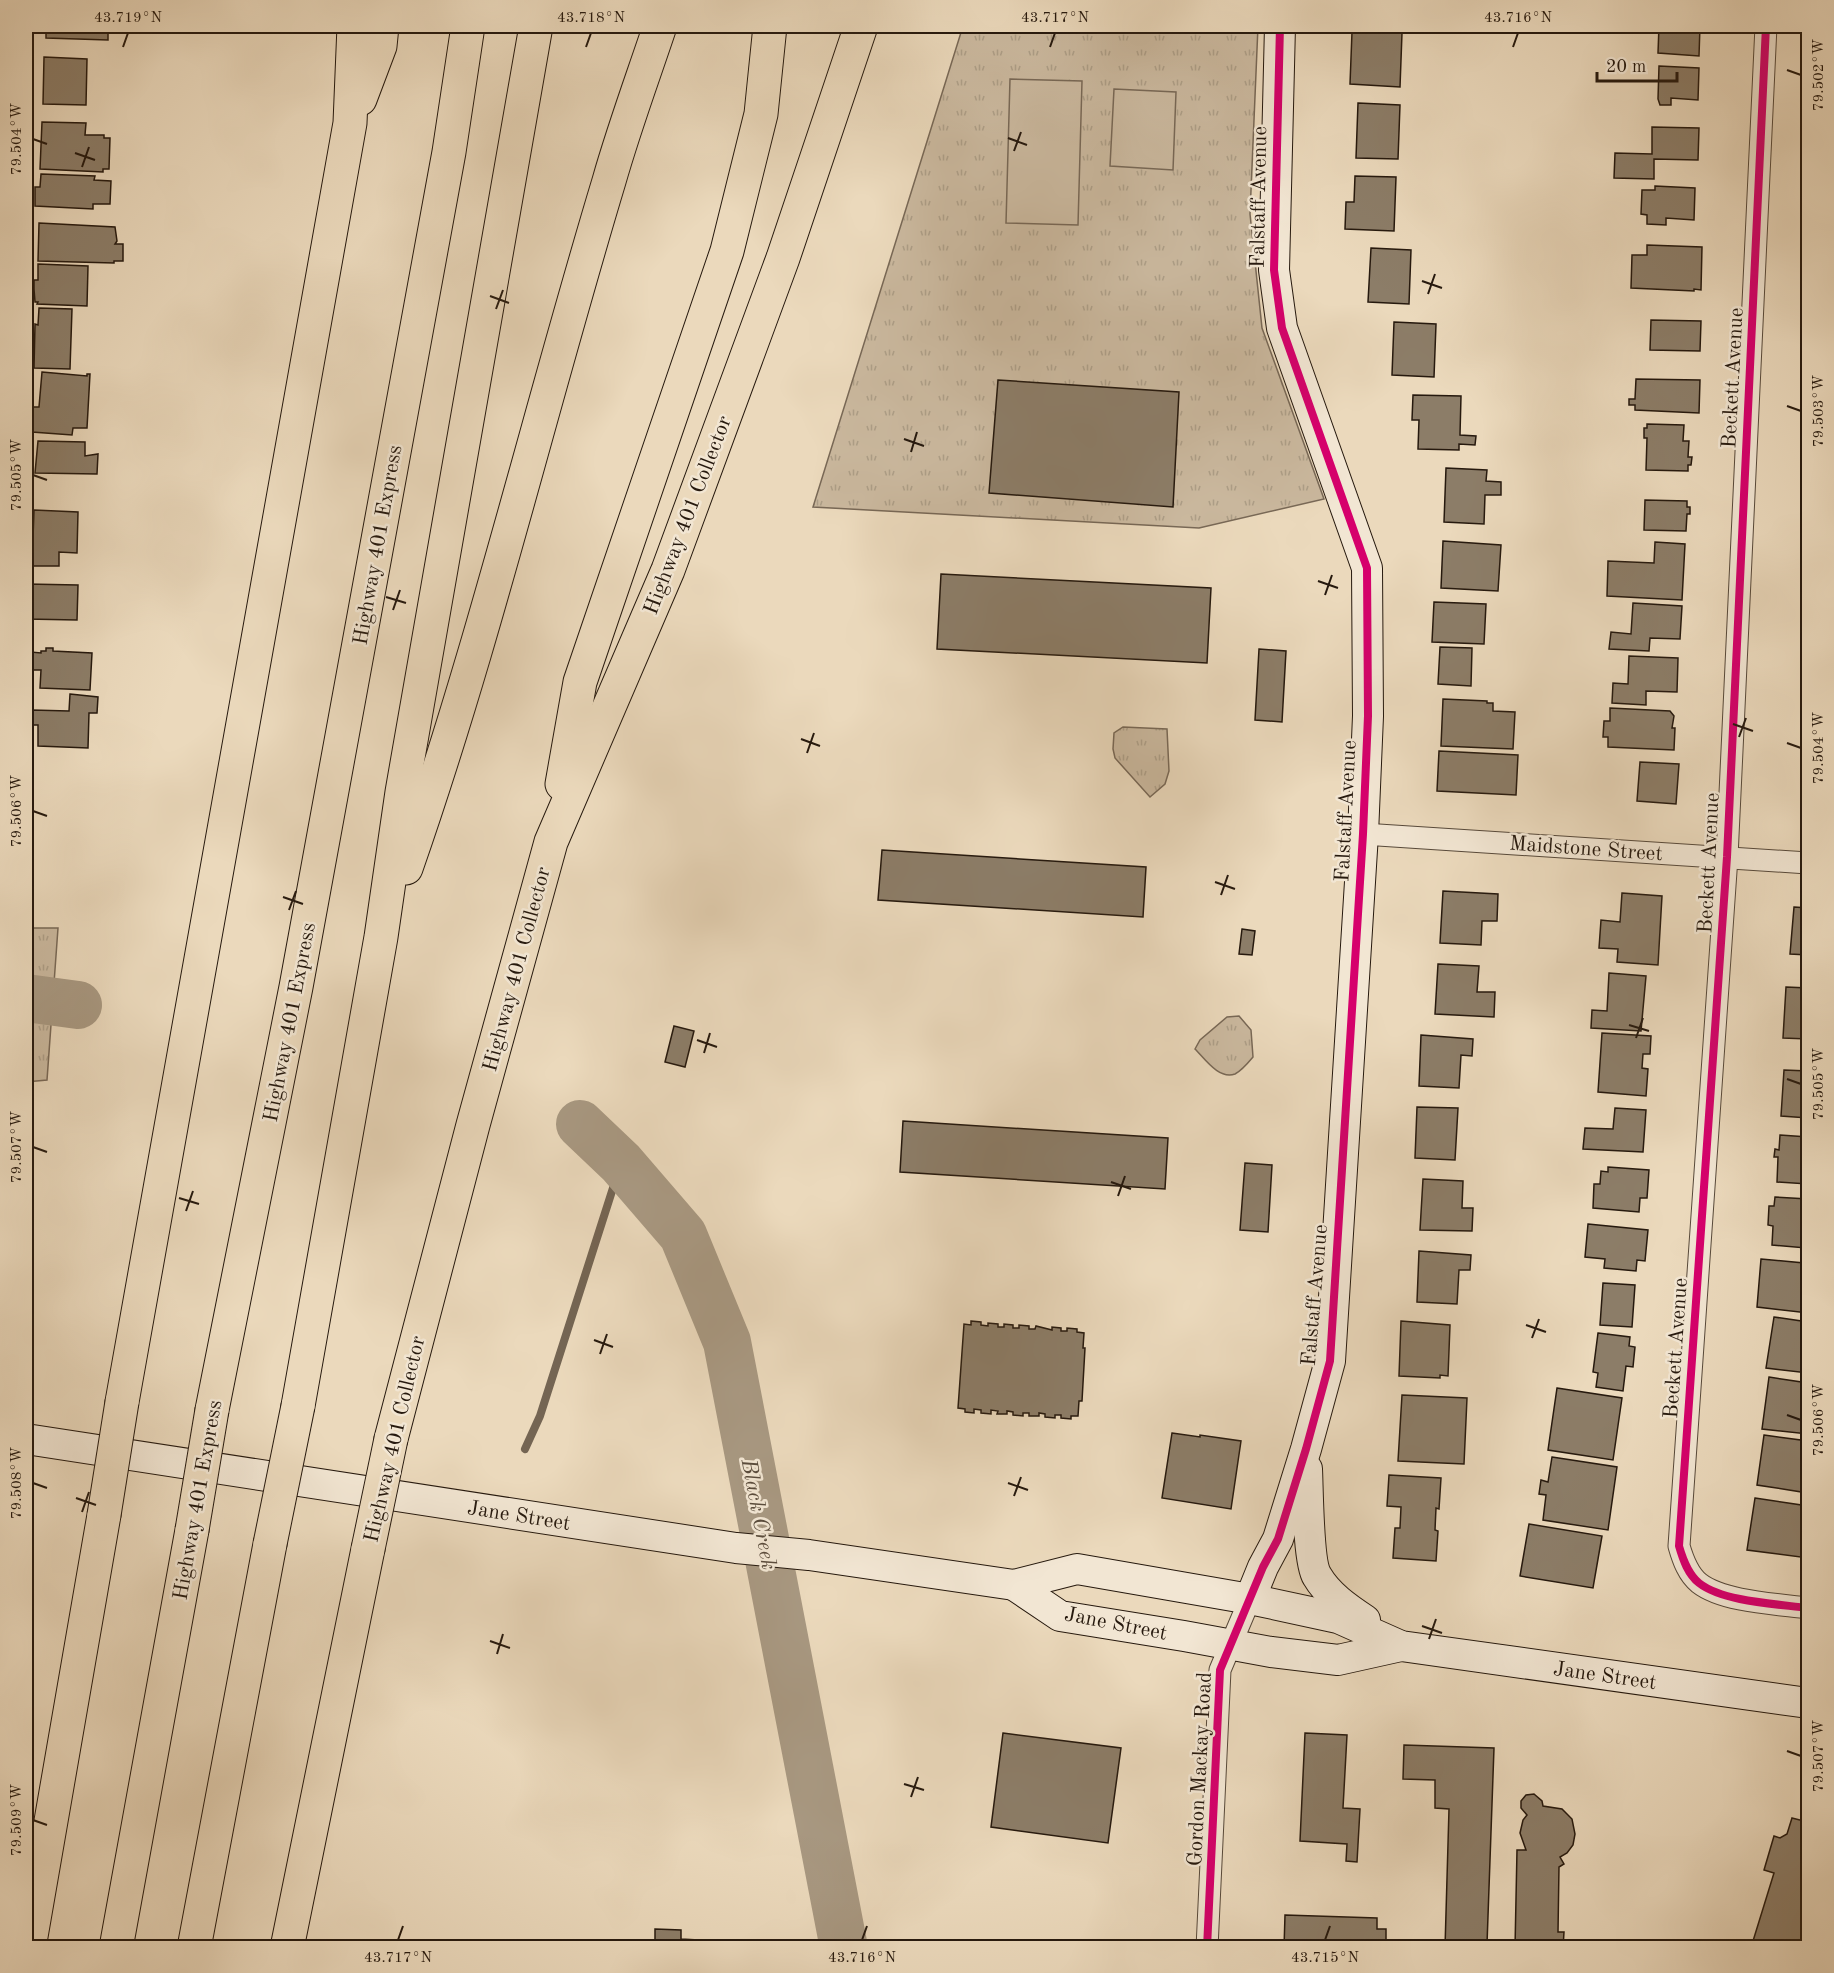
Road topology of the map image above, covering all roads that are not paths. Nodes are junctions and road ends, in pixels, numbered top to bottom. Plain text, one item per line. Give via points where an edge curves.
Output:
1 (354, 26) edge
2 (382, 26) edge
3 (468, 26) edge
4 (536, 26) edge
5 (660, 26) edge
6 (770, 26) edge
7 (861, 26) edge
8 (1280, 26) edge
9 (1766, 26) edge
10 (350, 123) junction
11 (1363, 834) junction
12 (551, 842) junction
13 (1727, 857) junction
14 (1809, 862) edge
15 (381, 937) junction
16 (26, 1439) edge
17 (1306, 1449) junction
18 (1014, 1585) junction
19 (1250, 1599) junction
20 (1809, 1608) edge
21 (1231, 1645) junction
22 (1401, 1646) junction
23 (1809, 1703) edge
24 (28, 1947) edge
25 (116, 1947) edge
26 (194, 1947) edge
27 (287, 1947) edge
28 (1206, 1947) edge

1 - 10 highway
2 - 10 highway via 380,46
3 - 25 highway, Highway 401 Express, bridge via 449,152 298,975 212,1410
4 - 15 highway via 402,792
5 - 15 highway via 609,179 434,786
6 - 12 highway via 762,114 727,251 580,682
7 - 12 highway, Highway 401 Collector via 783,258 668,570
8 - 11 main road, Falstaff Avenue via 1274,270 1282,328 1367,568 1368,716
9 - 13 street, Beckett Avenue
10 - 24 highway, bridge
11 - 13 street, Maidstone Street
11 - 17 main road, Falstaff Avenue via 1330,1361
12 - 27 highway, Highway 401 Collector, bridge via 391,1439
13 - 14 street, Maidstone Street
13 - 20 street, Beckett Avenue via 1678,1546 1697,1582 1714,1593
15 - 26 highway, bridge via 298,1406
16 - 18 main road, Jane Street via 736,1548
17 - 19 main road, Falstaff Avenue via 1278,1539
17 - 22 main road via 1316,1575 1339,1602
18 - 19 main road, Jane Street via 1077,1569
18 - 21 main road, Jane Street via 1060,1616
19 - 21 street, Gordon Mackay Road
19 - 22 main road, Jane Street via 1338,1618
21 - 22 main road, Jane Street via 1338,1660
21 - 28 street, Gordon Mackay Road via 1220,1670
22 - 23 main road, Jane Street

